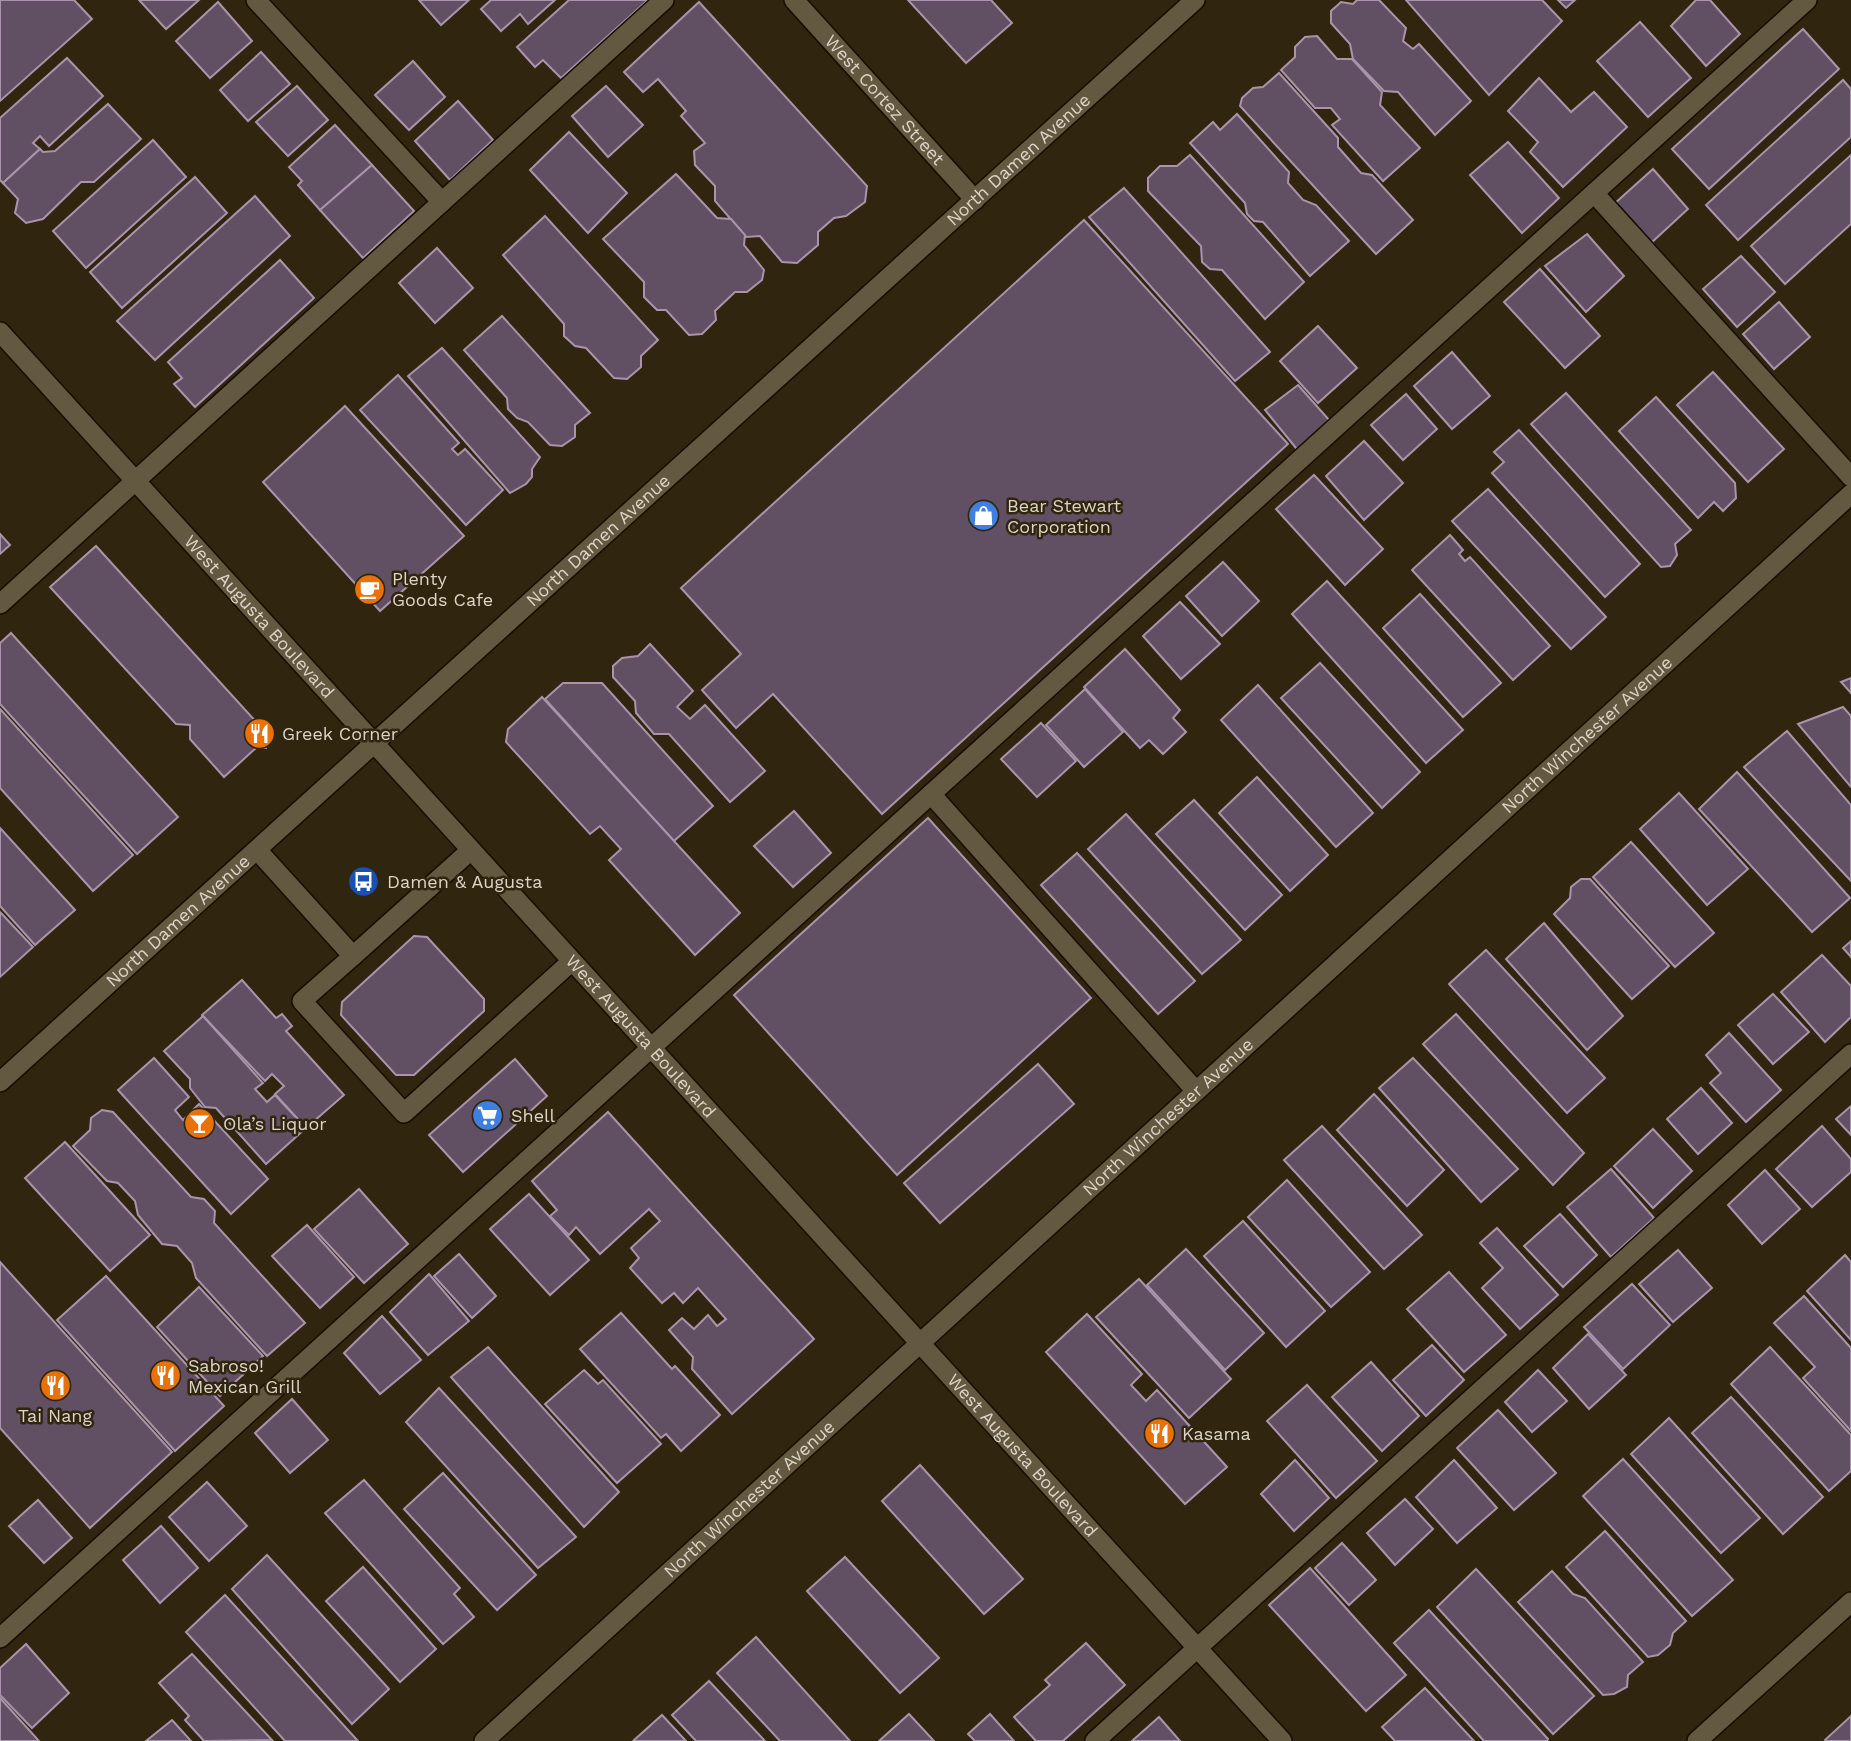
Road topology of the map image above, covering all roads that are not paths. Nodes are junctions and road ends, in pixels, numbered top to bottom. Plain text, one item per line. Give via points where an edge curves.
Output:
1 (256, 0) edge
2 (664, 0) edge
3 (794, 0) edge
4 (1195, 0) edge
5 (1807, 0) edge
6 (1594, 193) junction
7 (975, 200) junction
8 (442, 202) junction
9 (0, 332) edge
10 (1851, 477) edge
11 (135, 481) junction
12 (1851, 494) edge
13 (0, 604) edge
14 (374, 744) junction
15 (931, 794) junction
16 (257, 850) junction
17 (471, 850) junction
18 (353, 956) junction
19 (572, 961) junction
20 (651, 1048) junction
21 (1851, 1054) edge
22 (0, 1082) edge
23 (1196, 1091) junction
24 (920, 1343) junction
25 (1851, 1602) edge
26 (0, 1638) edge
27 (1197, 1648) junction
28 (484, 1741) edge
29 (1095, 1741) edge
30 (1282, 1741) edge
31 (1697, 1741) edge

1 - 8 street
2 - 8 street
3 - 7 street, West Cortez Street
4 - 7 street, North Damen Avenue
5 - 6 street
6 - 10 street
6 - 15 street
7 - 14 street, North Damen Avenue
8 - 11 street
9 - 11 street, West Augusta Boulevard
11 - 13 street
11 - 14 street, West Augusta Boulevard
12 - 23 street, North Winchester Avenue
14 - 16 street, North Damen Avenue
14 - 17 street, West Augusta Boulevard
15 - 20 street
15 - 23 street
16 - 18 street
16 - 22 street, North Damen Avenue
17 - 18 street
17 - 19 street, West Augusta Boulevard
18 - 19 street via 302,1001 404,1113
19 - 20 street, West Augusta Boulevard
20 - 24 street, West Augusta Boulevard
20 - 26 street
21 - 27 street
23 - 24 street, North Winchester Avenue
24 - 27 street, West Augusta Boulevard
24 - 28 street, North Winchester Avenue
25 - 31 street
27 - 29 street
27 - 30 street, West Augusta Boulevard

